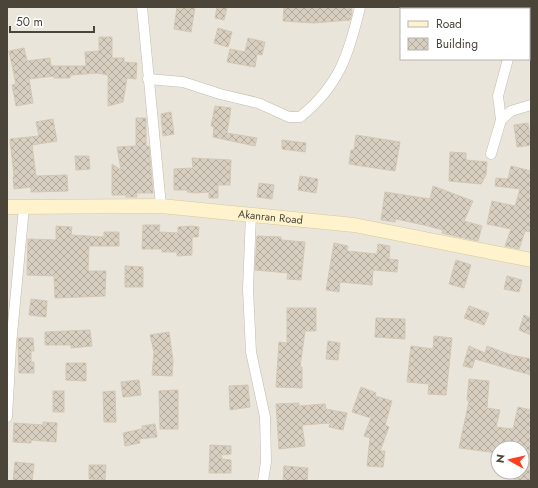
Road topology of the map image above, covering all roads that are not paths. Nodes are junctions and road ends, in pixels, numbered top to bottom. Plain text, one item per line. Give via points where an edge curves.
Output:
1 (142, 7) edge
2 (360, 7) edge
3 (508, 60) edge
4 (148, 79) junction
5 (531, 105) edge
6 (501, 120) junction
7 (491, 154) dead end
8 (161, 206) junction
9 (7, 207) edge
10 (24, 207) junction
11 (251, 215) junction
12 (531, 260) edge
13 (7, 416) edge
14 (263, 481) edge

1 - 4 street
2 - 4 street via 344,64 322,98 300,117 289,117 258,103 183,82
3 - 6 street via 498,96
4 - 8 street
5 - 6 street via 511,111
6 - 7 street
8 - 10 main road, Akanran Road
8 - 11 main road, Akanran Road
9 - 10 main road, Akanran Road
10 - 13 street
11 - 12 main road, Akanran Road via 354,225
11 - 14 street via 248,289 251,352 265,417 266,462

